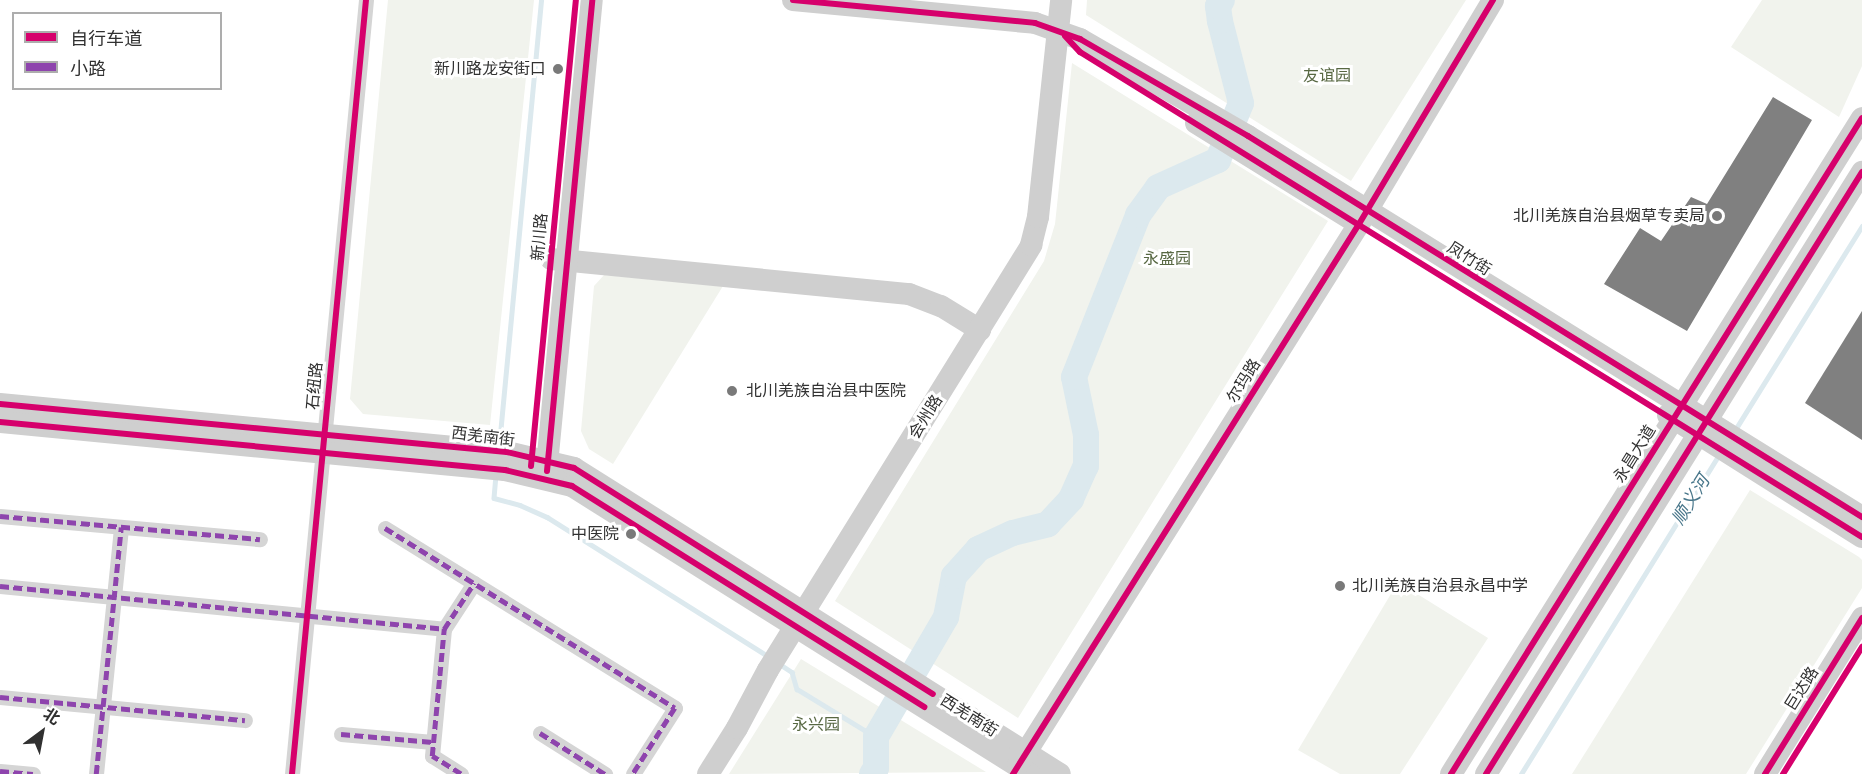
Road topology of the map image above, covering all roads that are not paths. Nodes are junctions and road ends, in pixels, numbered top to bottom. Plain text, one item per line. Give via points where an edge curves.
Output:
1 (366, 0) edge
2 (576, 0) edge
3 (592, 0) edge
4 (793, 0) edge
5 (1061, 0) edge
6 (1493, 0) edge
7 (1059, 30) junction
8 (1862, 118) edge
9 (1862, 172) edge
10 (1362, 217) junction
11 (559, 260) junction
12 (980, 330) junction
13 (0, 404) edge
14 (1678, 413) junction
15 (0, 422) edge
16 (1710, 432) junction
17 (323, 444) junction
18 (1745, 454) junction
19 (539, 469) junction
20 (0, 516) edge
21 (1862, 517) edge
22 (121, 527) junction
23 (385, 528) dead end
24 (1862, 537) edge
25 (260, 539) dead end
26 (474, 583) junction
27 (0, 586) edge
28 (114, 597) junction
29 (307, 616) junction
30 (1862, 618) edge
31 (799, 620) junction
32 (444, 629) junction
33 (1862, 647) edge
34 (0, 697) edge
35 (103, 707) junction
36 (245, 720) dead end
37 (540, 733) dead end
38 (340, 734) dead end
39 (433, 742) junction
40 (1022, 767) edge
41 (0, 771) edge
42 (33, 774) edge
43 (96, 774) edge
44 (292, 774) edge
45 (461, 774) edge
46 (605, 774) edge
47 (633, 774) edge
48 (708, 774) edge
49 (1060, 774) edge
50 (1451, 774) edge
51 (1486, 774) edge
52 (1765, 774) edge
53 (1783, 774) edge

1 - 17 street, 石纽路
2 - 11 street, 新川路
3 - 11 street, 新川路
4 - 7 street via 1035,23
5 - 7 street, 会州路
6 - 10 street, 尔玛路
7 - 10 street, 凤竹街 via 1080,52 1182,106
7 - 12 street, 会州路 via 1035,232 1024,259
8 - 14 street, 永昌大道
9 - 16 street
10 - 14 street, 凤竹街
10 - 40 street, 尔玛路
11 - 12 street via 909,294 941,306
11 - 19 street, 新川路
12 - 31 street, 会州路
13 - 17 street, 西羌南街
14 - 16 street, 凤竹街
14 - 50 street, 永昌大道
15 - 17 street, 西羌南街
16 - 18 street, 凤竹街
16 - 51 street
17 - 19 street, 西羌南街 via 495,460
17 - 29 street, 石纽路
18 - 21 street, 凤竹街
18 - 24 street, 凤竹街
19 - 31 street, 西羌南街
20 - 22 street
22 - 25 street
22 - 28 street
23 - 26 street
26 - 32 street
26 - 47 street via 675,708
27 - 28 street
28 - 29 street
28 - 35 street
29 - 32 street
29 - 44 street, 石纽路
30 - 52 street, 巨达路
31 - 40 street, 西羌南街 via 929,701
31 - 48 street, 会州路
32 - 39 street
33 - 53 street, 巨达路
34 - 35 street
35 - 36 street
35 - 43 street
37 - 46 street
38 - 39 street
39 - 45 street via 432,756
40 - 49 street, 西羌南街
41 - 42 street

